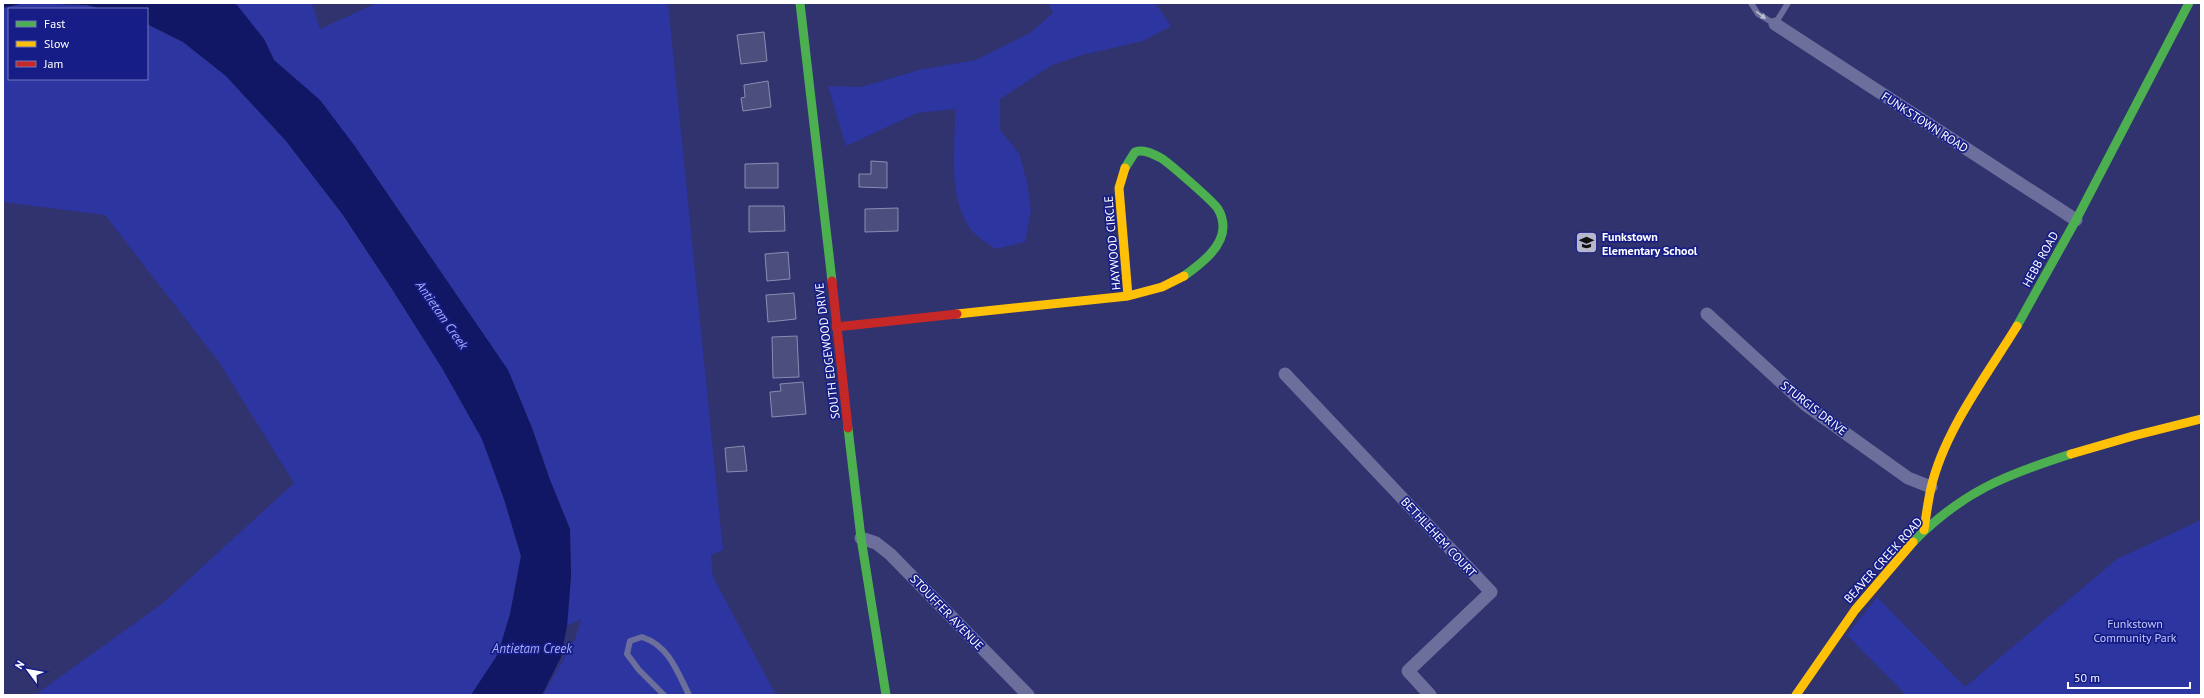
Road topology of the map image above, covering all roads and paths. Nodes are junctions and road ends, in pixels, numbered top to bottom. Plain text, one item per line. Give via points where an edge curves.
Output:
1 (800, 3) edge
2 (1750, 3) edge
3 (1788, 3) edge
4 (2190, 3) edge
5 (1775, 24) junction
6 (2076, 220) junction
7 (1128, 296) junction
8 (1707, 314) dead end
9 (836, 326) junction
10 (1285, 374) dead end
11 (2201, 419) edge
12 (1931, 487) junction
13 (1924, 530) junction
14 (861, 538) junction
15 (664, 695) edge
16 (689, 695) edge
17 (886, 695) edge
18 (1028, 695) edge
19 (1430, 695) edge
20 (1796, 695) edge

1 - 9 street, SOUTH EDGEWOOD DRIVE
2 -> 5 lane via 1758,14
3 - 5 lane
4 - 6 street, HEBB ROAD
5 - 6 street, FUNKSTOWN ROAD
6 - 12 street, HEBB ROAD via 2019,322 1960,419 1945,448
7 - 7 street, HAYWOOD CIRCLE via 1119,188 1129,160 1135,152 1141,150 1162,159 1218,209 1223,230 1209,255 1191,270 1166,285
7 - 9 street, HAYWOOD CIRCLE
8 - 12 street, STURGIS DRIVE via 1806,405 1908,478
9 - 14 street, SOUTH EDGEWOOD DRIVE
10 - 19 street, BETHLEHEM COURT via 1491,592 1408,671
11 - 13 street, BEAVER CREEK ROAD via 2151,430 2049,461 2005,478 1964,498
12 - 13 street, HEBB ROAD
13 - 20 street, BEAVER CREEK ROAD via 1854,610
14 - 17 street, SOUTH EDGEWOOD DRIVE
14 - 18 street, STOUFFER AVENUE via 876,543 890,554
15 - 16 lane via 627,654 630,641 642,636 655,641 672,661

